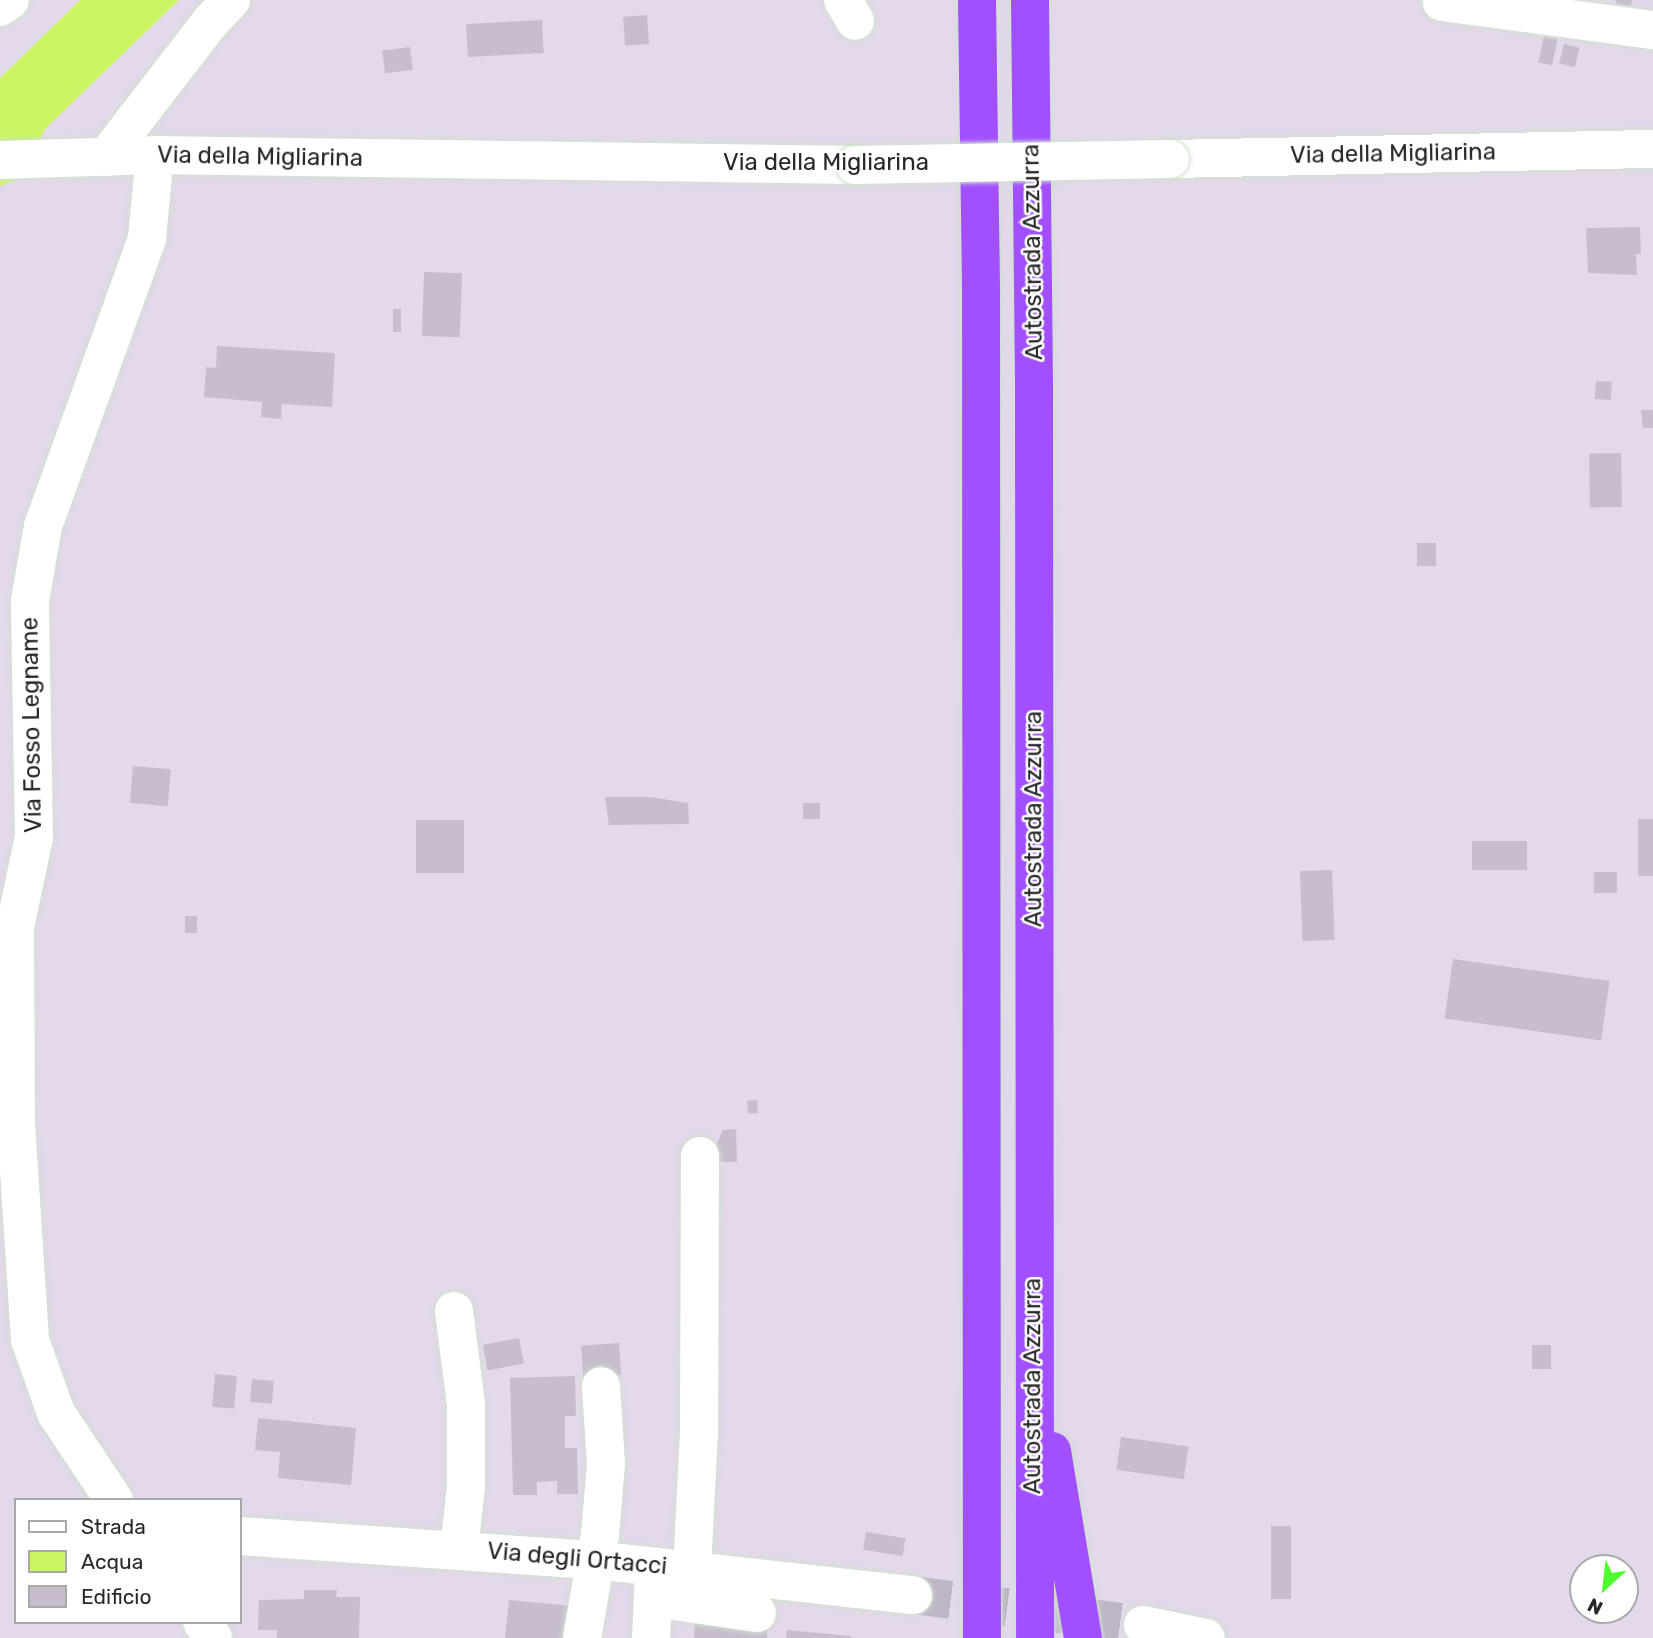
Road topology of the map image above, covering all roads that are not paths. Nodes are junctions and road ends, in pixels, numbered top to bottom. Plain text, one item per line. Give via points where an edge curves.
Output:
1 (10, 0) edge
2 (231, 0) edge
3 (977, 0) edge
4 (1030, 0) edge
5 (1442, 2) dead end
6 (0, 7) edge
7 (1653, 30) edge
8 (1653, 149) edge
9 (155, 155) junction
10 (106, 157) junction
11 (0, 160) edge
12 (699, 1156) dead end
13 (454, 1311) dead end
14 (1032, 1339) junction
15 (601, 1386) dead end
16 (113, 1498) edge
17 (242, 1536) edge
18 (459, 1549) junction
19 (594, 1560) junction
20 (692, 1570) junction
21 (654, 1582) junction
22 (913, 1595) tunnel mouth
23 (757, 1613) dead end
24 (1143, 1625) tunnel mouth
25 (582, 1638) edge
26 (651, 1638) edge
27 (982, 1638) edge
28 (1035, 1638) edge
29 (1083, 1638) edge
30 (1206, 1638) edge

1 - 6 street
2 - 10 street
3 - 27 highway
4 - 14 highway, Autostrada Azzurra
5 - 7 street
8 - 9 street, Via della Migliarina, bridge via 855,164
9 - 10 street, Via della Migliarina
9 - 16 street, Via Fosso Legname via 147,238 43,526 30,601 34,837 15,927 16,1126 30,1340 56,1413
10 - 11 street, Via della Migliarina
12 - 20 street via 699,1432
13 - 18 street via 466,1405 466,1487
14 - 28 highway, Autostrada Azzurra
14 - 29 highway
15 - 19 street via 606,1464
17 - 18 street, Via degli Ortacci
18 - 19 street, Via degli Ortacci
19 - 21 street, Via degli Ortacci
19 - 25 street
20 - 21 street, Via degli Ortacci
20 - 22 street, Via degli Ortacci
21 - 23 street
21 - 26 street
24 - 30 street

